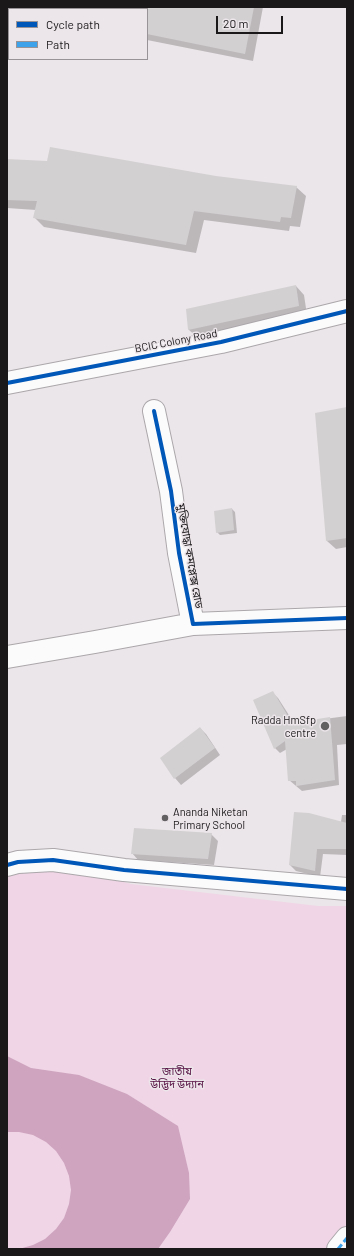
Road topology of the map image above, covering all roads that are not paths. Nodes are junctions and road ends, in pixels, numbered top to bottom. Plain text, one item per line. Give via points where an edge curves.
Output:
1 (347, 311) edge
2 (7, 383) edge
3 (154, 411) dead end
4 (347, 618) edge
5 (193, 624) junction
6 (7, 657) edge
7 (7, 865) edge
8 (347, 889) edge
9 (347, 1238) edge
10 (338, 1249) edge

1 - 2 street, BCIC Colony Road via 221,342
3 - 5 street, মুক্তিযোদ্ধা কমপ্লেক্স রোড via 171,491 179,553
4 - 5 street, মুক্তিযোদ্ধা কমপ্লেক্স রোড
5 - 6 street
7 - 8 street via 53,860 124,870
9 - 10 street

